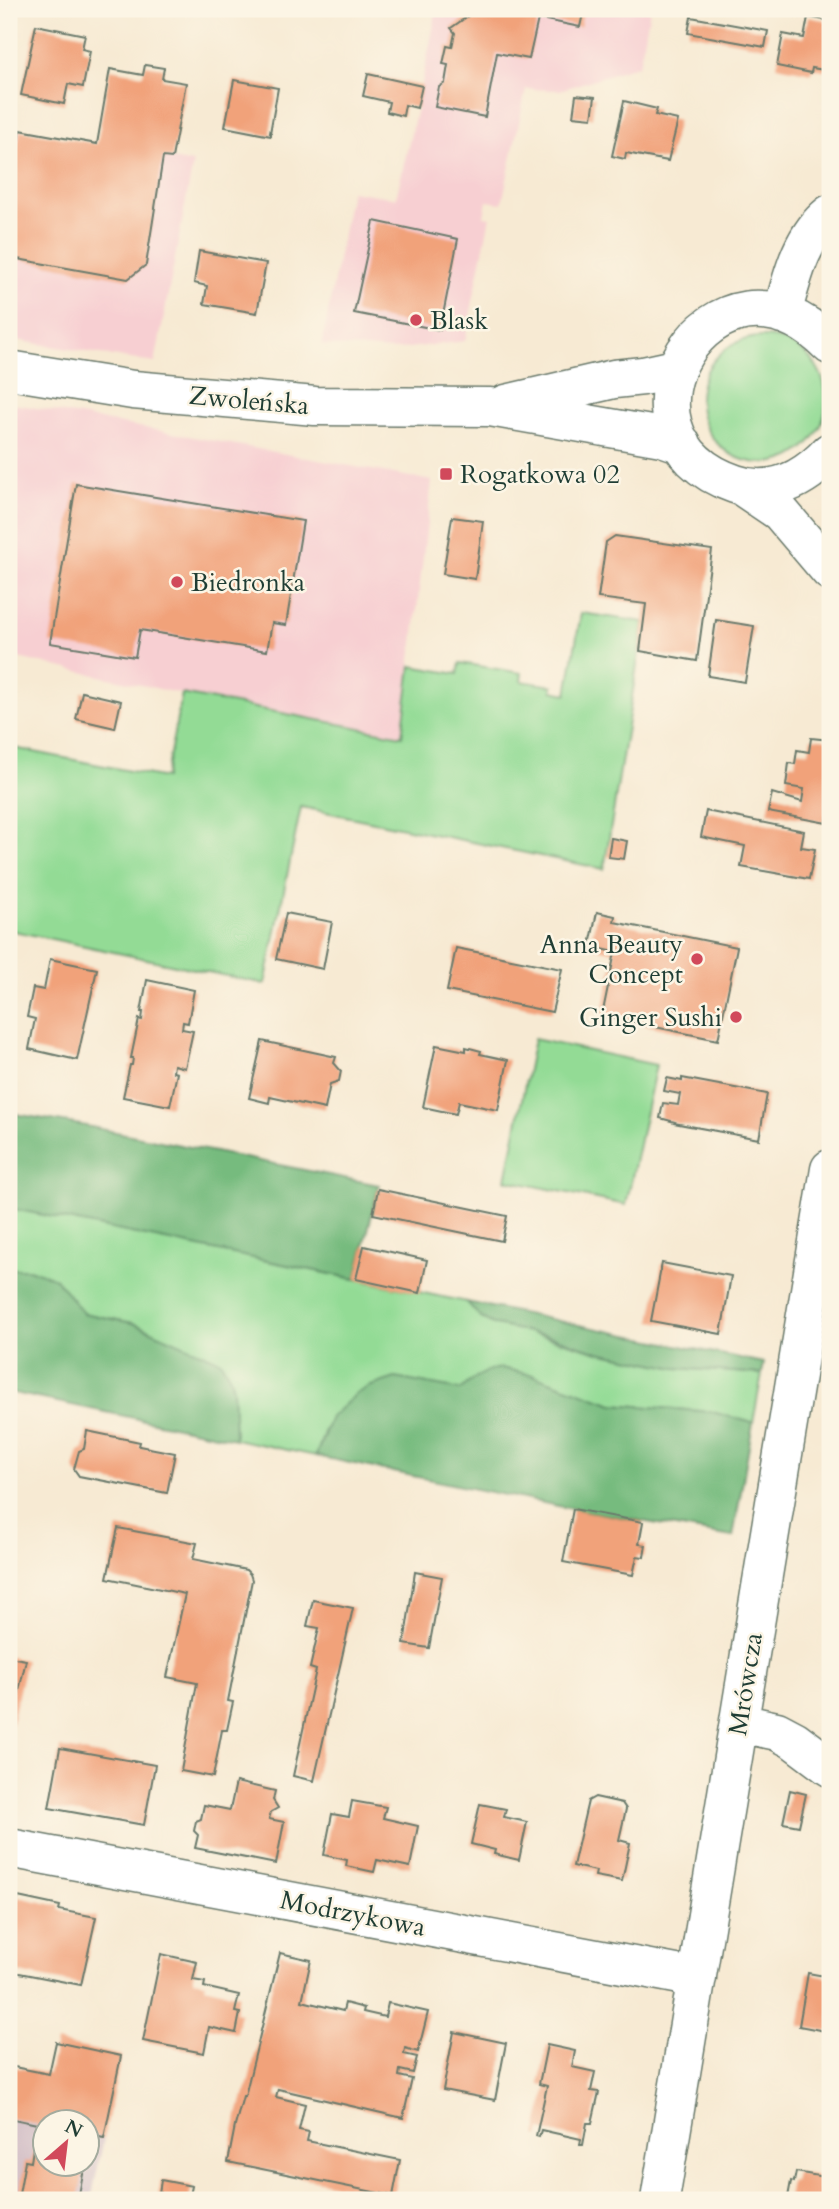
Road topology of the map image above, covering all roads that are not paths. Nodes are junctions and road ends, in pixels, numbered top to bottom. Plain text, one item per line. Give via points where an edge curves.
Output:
1 (830, 214) edge
2 (782, 314) junction
3 (830, 345) edge
4 (675, 369) junction
5 (9, 370) edge
6 (490, 407) junction
7 (682, 444) junction
8 (830, 453) edge
9 (743, 487) junction
10 (830, 571) edge
11 (830, 1169) edge
12 (739, 1723) junction
13 (830, 1766) edge
14 (9, 1848) edge
15 (696, 1978) junction
16 (660, 2200) edge

1 - 2 street via 799,256
2 - 3 street via 805,323
2 - 4 street via 750,311 718,320 699,333
4 - 6 street, Zwoleńska
4 - 7 street via 670,407
5 - 6 street, Zwoleńska via 133,390 315,406
6 - 7 street, Zwoleńska
7 - 9 street via 697,464 719,479
8 - 9 street via 793,482 769,488
9 - 10 street via 780,512
11 - 12 street, Mrówcza
12 - 13 street via 777,1731
12 - 15 street, Mrówcza
14 - 15 street, Modrzykowa
15 - 16 street, Mrówcza

